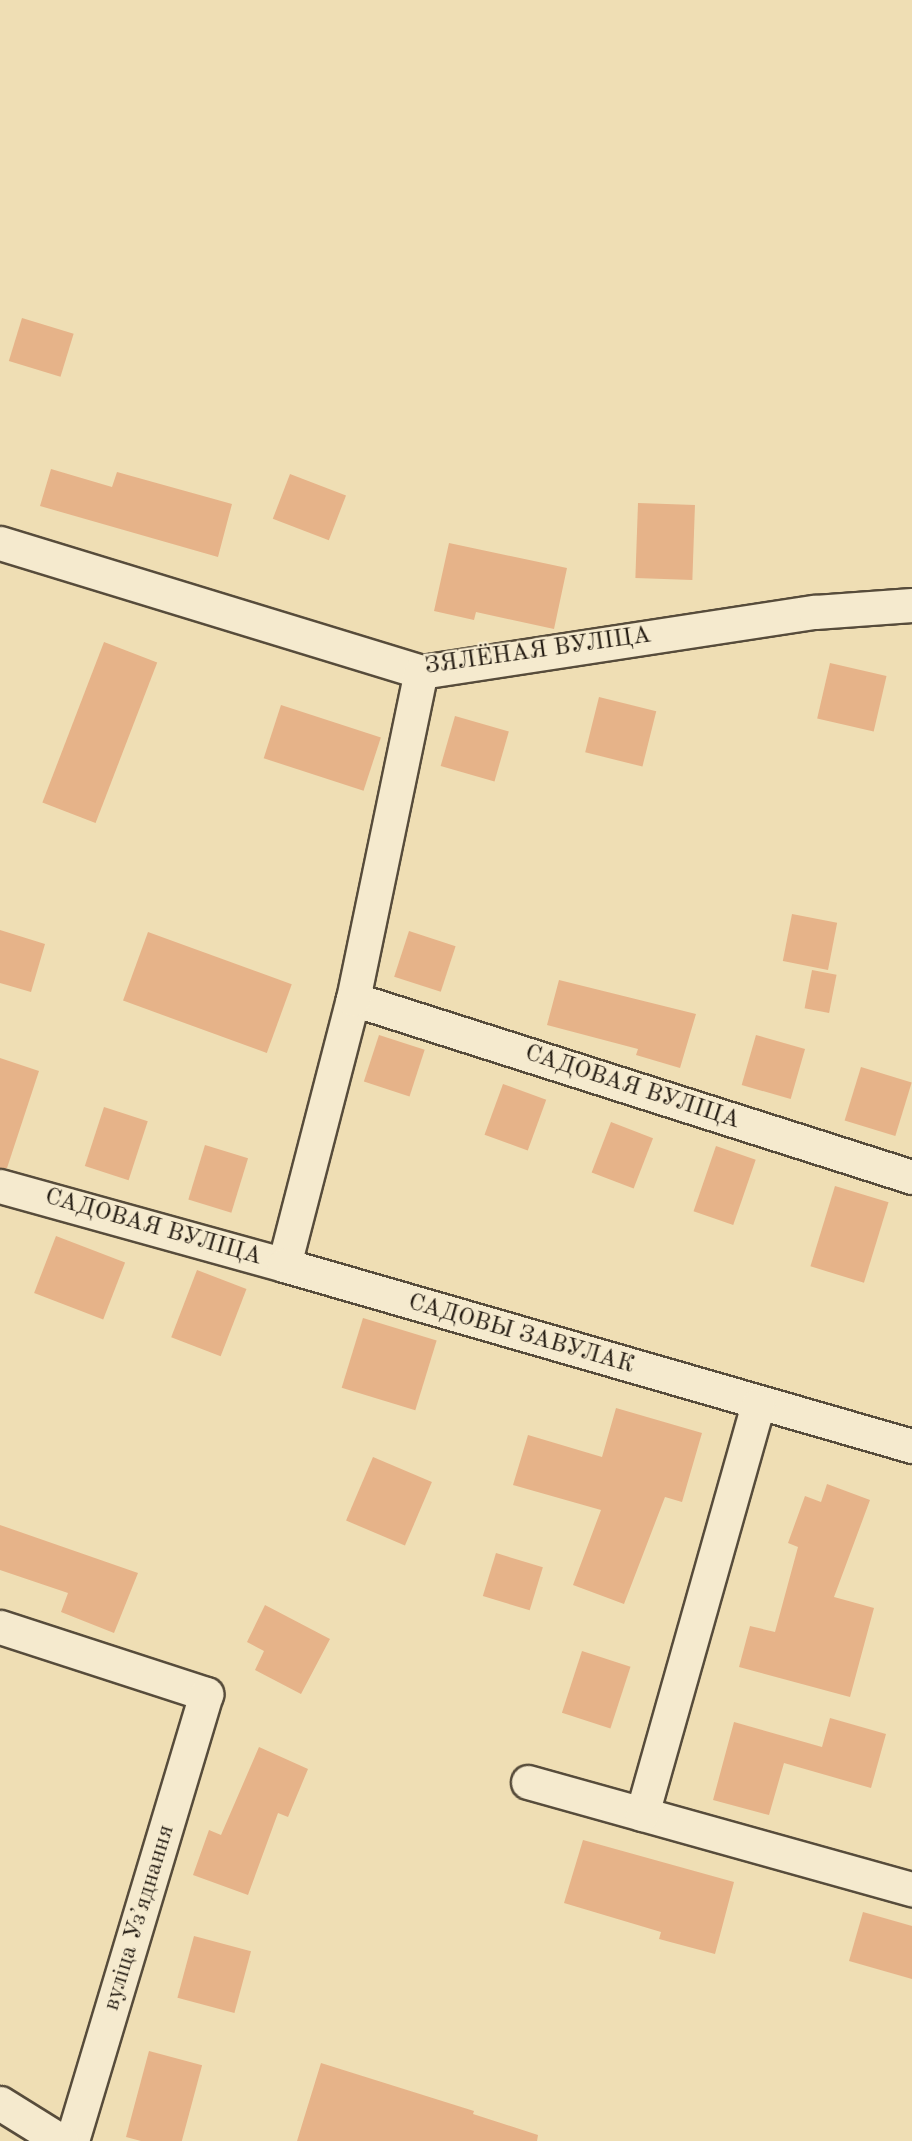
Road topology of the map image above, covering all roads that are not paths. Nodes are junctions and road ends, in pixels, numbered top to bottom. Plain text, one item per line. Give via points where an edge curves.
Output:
1 (0, 543) edge
2 (912, 605) edge
3 (421, 672) junction
4 (353, 999) junction
5 (912, 1177) edge
6 (0, 1185) edge
7 (284, 1265) junction
8 (758, 1405) junction
9 (912, 1446) edge
10 (0, 1627) edge
11 (528, 1782) dead end
12 (642, 1814) junction
13 (912, 1889) edge
14 (0, 2103) edge
15 (61, 2141) edge
16 (72, 2141) edge

1 - 3 street, ЗЯЛЁНАЯ ВУЛІЦА
2 - 3 street, ЗЯЛЁНАЯ ВУЛІЦА via 815,612
3 - 4 street, САДОВАЯ ВУЛІЦА
4 - 5 street, САДОВАЯ ВУЛІЦА
4 - 7 street, САДОВАЯ ВУЛІЦА
6 - 7 street, САДОВАЯ ВУЛІЦА
7 - 8 street, САДОВЫ ЗАВУЛАК
8 - 9 street, САДОВЫ ЗАВУЛАК
8 - 12 street
10 - 16 street, вуліца Узʼяднання via 206,1694
11 - 12 street
12 - 13 street
14 - 15 street

